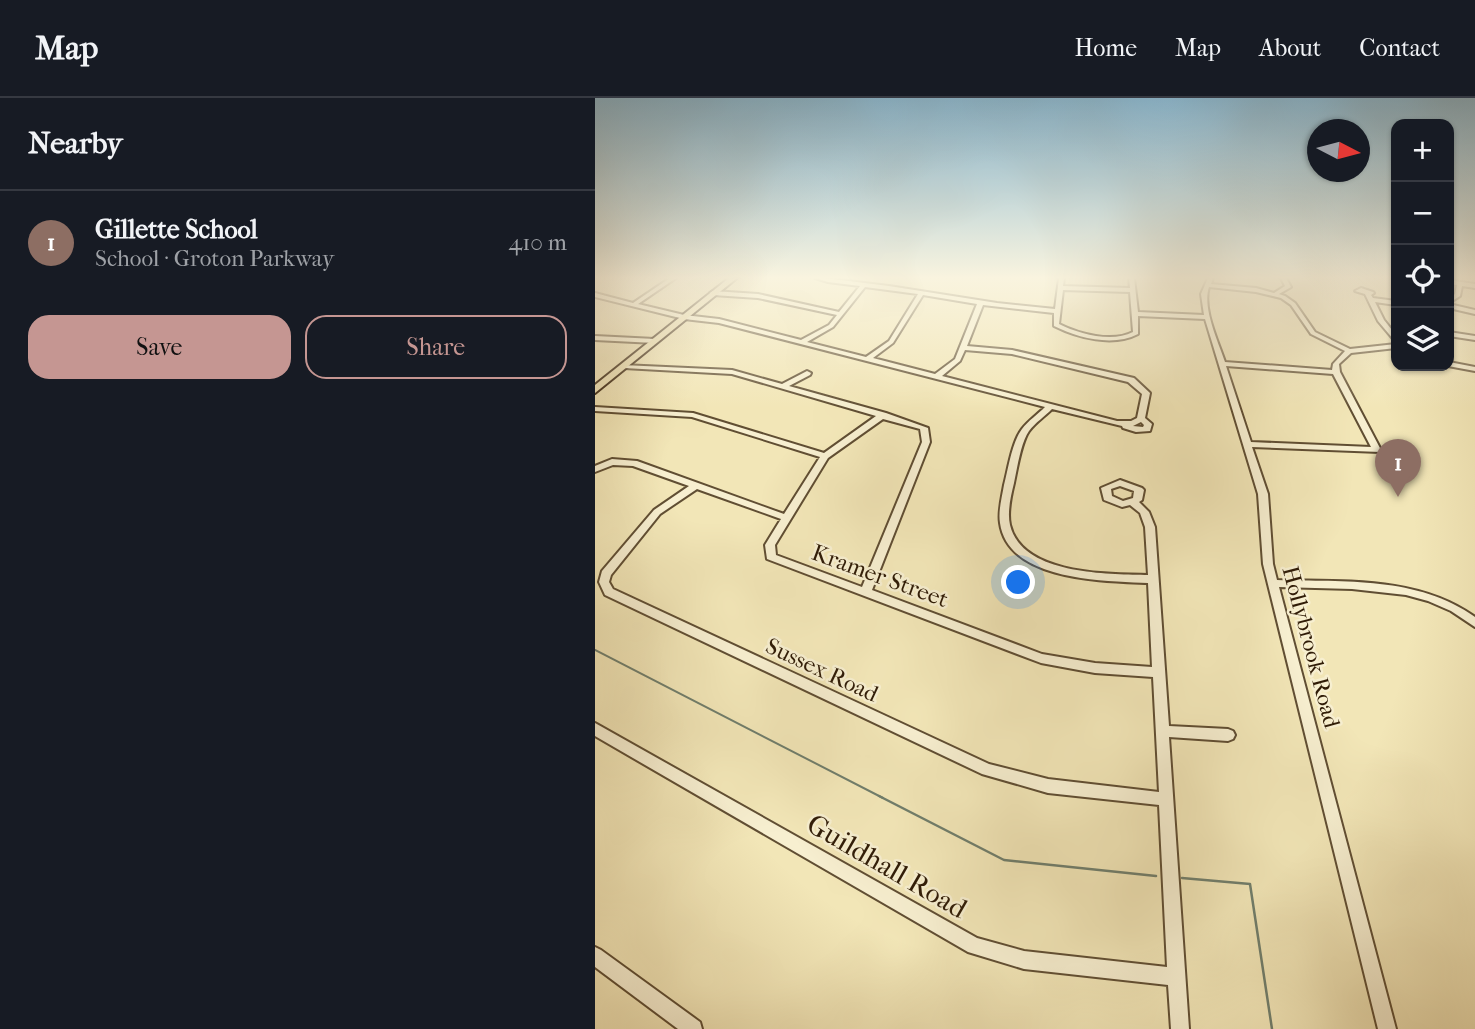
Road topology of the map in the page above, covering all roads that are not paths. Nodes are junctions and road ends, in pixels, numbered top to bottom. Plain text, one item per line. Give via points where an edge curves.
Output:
1 (679, 321) edge
2 (721, 321) edge
3 (834, 321) edge
4 (904, 321) edge
5 (973, 321) edge
6 (1055, 321) edge
7 (1135, 321) edge
8 (1207, 321) edge
9 (1305, 321) edge
10 (1454, 335) edge
11 (595, 338) edge
12 (1475, 338) edge
13 (655, 341) junction
14 (800, 343) junction
15 (1391, 347) edge
16 (963, 348) junction
17 (1349, 351) junction
18 (866, 360) junction
19 (1221, 364) junction
20 (1454, 365) edge
21 (624, 366) junction
22 (1475, 369) edge
23 (1336, 372) junction
24 (807, 373) dead end
25 (936, 377) junction
26 (783, 387) junction
27 (595, 390) edge
28 (1051, 406) junction
29 (595, 409) edge
30 (883, 415) junction
31 (1249, 444) junction
32 (825, 456) junction
33 (595, 470) edge
34 (696, 485) junction
35 (1133, 502) dead end
36 (786, 518) junction
37 (1151, 579) junction
38 (1273, 583) junction
39 (865, 593) junction
40 (1475, 624) edge
41 (1157, 672) junction
42 (595, 729) edge
43 (1161, 731) junction
44 (1228, 735) dead end
45 (1165, 799) junction
46 (595, 956) edge
47 (1177, 977) junction
48 (692, 1029) edge
49 (1180, 1029) edge
50 (1387, 1029) edge

1 - 13 main road
2 - 14 street
3 - 14 street
4 - 18 street via 891,342
5 - 16 street
6 - 7 street via 1059,327 1119,339 1136,333
8 - 19 street, Hollybrook Road
9 - 17 street via 1313,333
10 - 12 street
11 - 13 street
13 - 21 main road
14 - 18 street
15 - 17 street
16 - 25 street via 954,364
16 - 28 street via 1012,352 1131,380 1146,393 1141,419 1148,424 1144,430 1132,429
17 - 23 street via 1338,360
18 - 25 street
19 - 23 street
19 - 31 street, Hollybrook Road
20 - 22 street
21 - 26 street via 727,371
21 - 27 main road
23 - 31 street via 1377,450
24 - 26 street
25 - 28 street
26 - 30 street
28 - 37 street via 1020,440 1005,517 1010,537 1028,556 1063,571
29 - 32 street via 693,415
30 - 32 street, Kramer Street
30 - 39 street via 922,427 927,438
31 - 38 street, Hollybrook Road via 1263,494 1265,548
32 - 36 street, Kramer Street
33 - 34 street via 611,462 634,463
34 - 36 street
34 - 45 street, Sussex Road via 648,521 606,573 609,592 987,770 1048,786
35 - 37 street via 1150,527
36 - 39 street, Kramer Street via 770,545 771,557
37 - 41 street
38 - 40 street via 1416,593 1451,605
38 - 50 street, Hollybrook Road
39 - 41 street, Kramer Street via 1041,658
41 - 43 street
42 - 47 street, Guildhall Road via 974,946 1024,960
43 - 44 street
43 - 45 street
45 - 47 street
46 - 48 street
47 - 49 street

